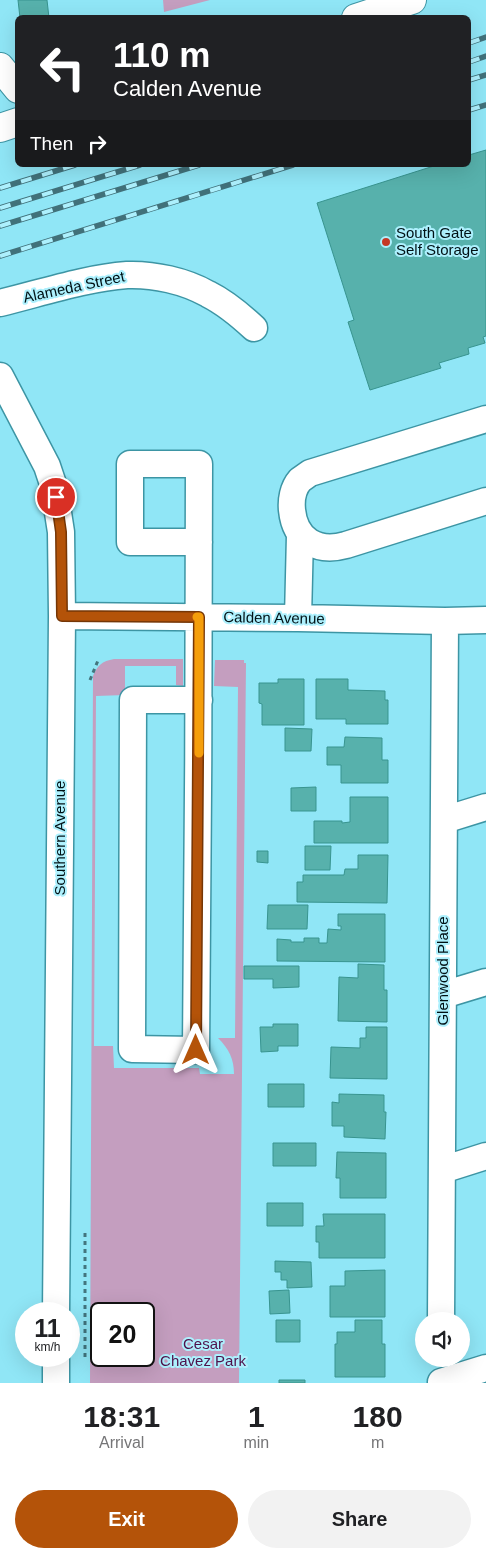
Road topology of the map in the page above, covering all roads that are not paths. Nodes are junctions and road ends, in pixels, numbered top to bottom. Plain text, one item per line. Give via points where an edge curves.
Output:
1 (410, 0) edge
2 (365, 15) edge
3 (0, 66) edge
4 (15, 85) edge
5 (15, 123) edge
6 (0, 128) edge
7 (0, 303) edge
8 (254, 328) dead end
9 (0, 376) edge
10 (486, 419) edge
11 (486, 501) edge
12 (300, 535) junction
13 (199, 542) dead end
14 (62, 616) junction
15 (199, 617) junction
16 (298, 618) junction
17 (486, 620) edge
18 (445, 621) junction
19 (199, 700) junction
20 (486, 807) edge
21 (444, 820) junction
22 (486, 982) edge
23 (443, 995) junction
24 (486, 1156) edge
25 (442, 1170) junction
26 (56, 1302) edge
27 (441, 1312) edge
28 (56, 1367) edge
29 (486, 1368) edge
30 (441, 1375) edge
31 (56, 1383) edge

1 - 2 main road
3 - 4 main road
5 - 6 main road
7 - 8 street, Alameda Street via 106,278 152,276 207,293
9 - 14 street, Southern Avenue via 47,466 54,488 61,532
10 - 12 street via 310,474 300,480 293,496 292,512
11 - 12 street via 338,547 316,546
12 - 16 street
13 - 15 street
14 - 15 street, Calden Avenue
14 - 26 street, Southern Avenue
15 - 16 street, Calden Avenue
15 - 19 street
16 - 18 street, Calden Avenue
17 - 18 street, Calden Avenue
18 - 21 street, Glenwood Place
19 - 19 street via 196,1050 132,1050 133,700
20 - 21 street
21 - 23 street, Glenwood Place
22 - 23 street
23 - 25 street, Glenwood Place
24 - 25 street
25 - 27 street, Glenwood Place
28 - 31 street
29 - 30 street

